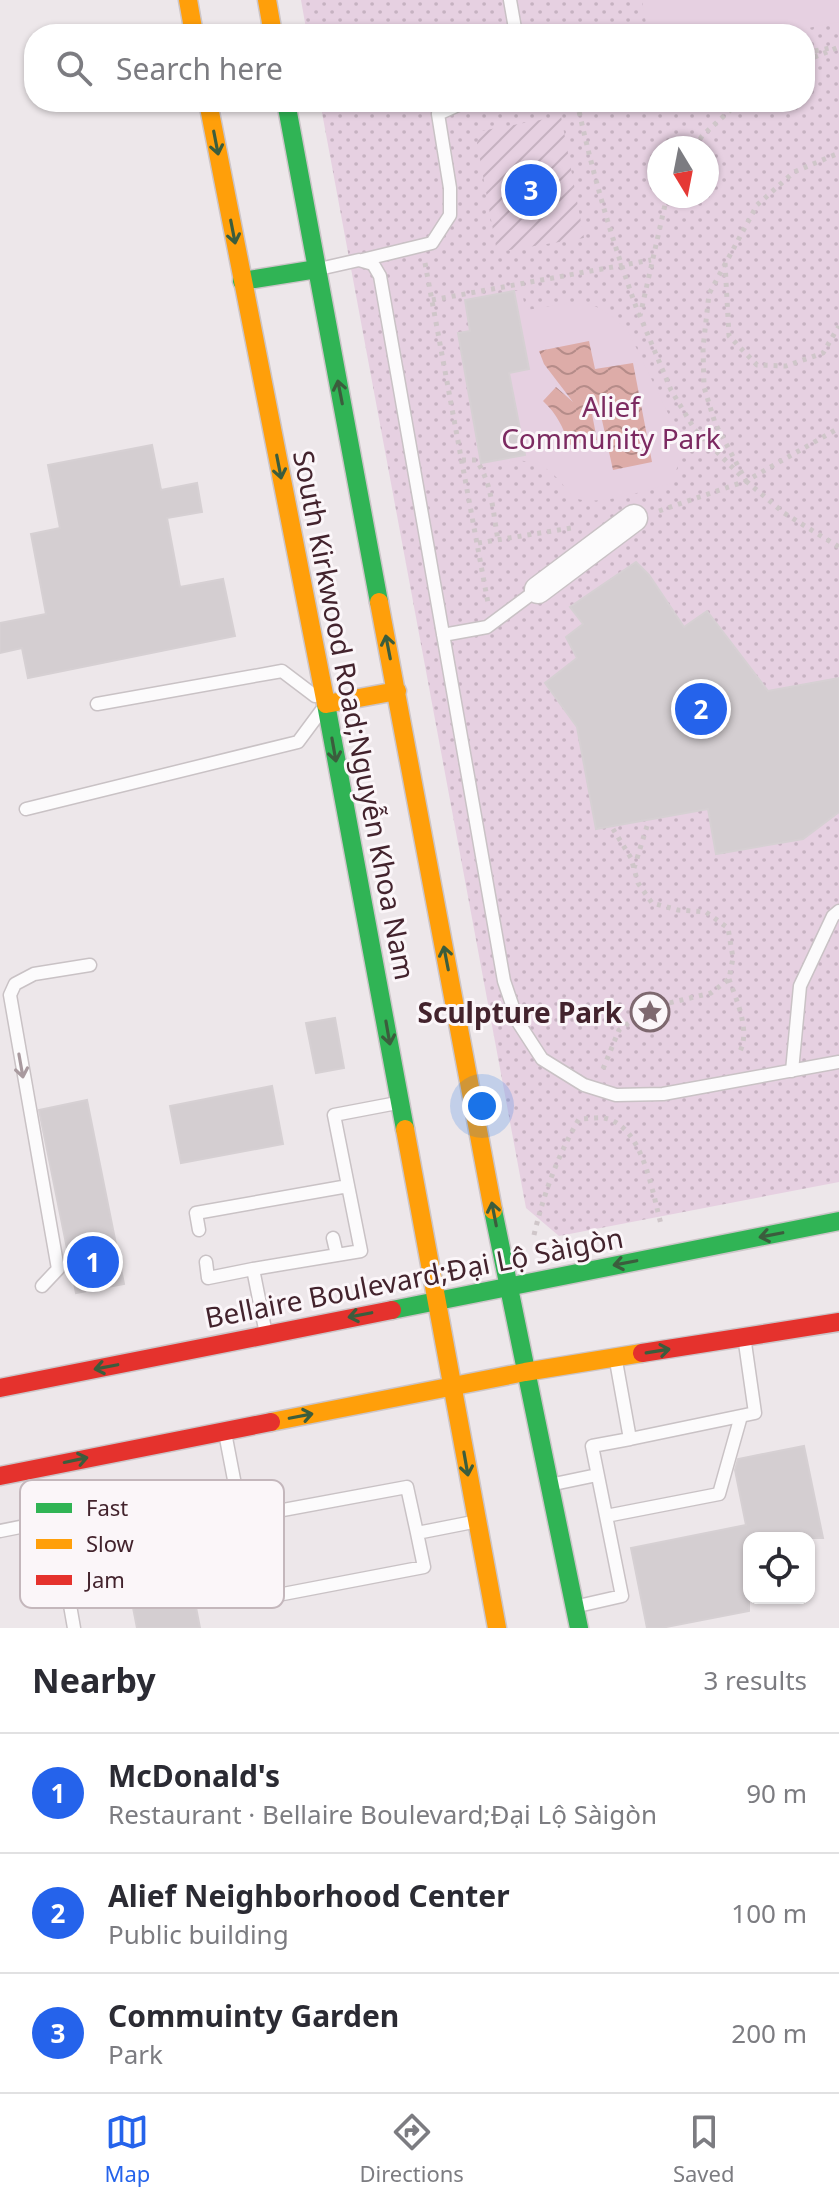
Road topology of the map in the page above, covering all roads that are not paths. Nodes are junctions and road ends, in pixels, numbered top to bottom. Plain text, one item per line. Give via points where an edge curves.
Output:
1 (188, 0) edge
2 (267, 0) edge
3 (510, 0) edge
4 (192, 24) edge
5 (271, 24) edge
6 (514, 24) edge
7 (210, 112) edge
8 (288, 112) edge
9 (442, 112) edge
10 (359, 260) junction
11 (317, 269) junction
12 (242, 281) junction
13 (634, 518) road end
14 (534, 592) joint
15 (443, 635) junction
16 (397, 691) junction
17 (97, 704) dead end
18 (326, 704) junction
19 (26, 809) dead end
20 (839, 911) edge
21 (90, 965) dead end
22 (839, 1062) edge
23 (792, 1071) junction
24 (400, 1102) junction
25 (348, 1186) junction
26 (301, 1195) junction
27 (261, 1202) junction
28 (223, 1208) junction
29 (304, 1209) dead end
30 (264, 1217) dead end
31 (839, 1221) edge
32 (227, 1224) dead end
33 (199, 1230) dead end
34 (333, 1238) dead end
35 (310, 1243) dead end
36 (271, 1250) dead end
37 (337, 1255) junction
38 (234, 1258) dead end
39 (313, 1259) junction
40 (206, 1262) dead end
41 (274, 1266) junction
42 (253, 1269) junction
43 (237, 1272) junction
44 (42, 1286) dead end
45 (507, 1286) junction
46 (437, 1299) junction
47 (839, 1322) edge
48 (266, 1334) junction
49 (744, 1337) junction
50 (615, 1358) junction
51 (525, 1372) junction
52 (453, 1387) junction
53 (0, 1388) edge
54 (741, 1416) junction
55 (224, 1430) junction
56 (630, 1439) junction
57 (597, 1475) junction
58 (0, 1476) edge
59 (233, 1480) edge
60 (549, 1485) junction
61 (284, 1510) edge
62 (606, 1516) junction
63 (476, 1522) junction
64 (20, 1527) edge
65 (0, 1531) edge
66 (417, 1533) junction
67 (284, 1594) edge
68 (575, 1606) junction
69 (70, 1608) edge
70 (74, 1628) edge
71 (497, 1628) edge
72 (579, 1628) edge

1 - 4 main road
2 - 5 main road
3 - 6 lane
7 -> 12 main road, South Kirkwood Road;Nguyễn Khoa Nam
8 - 11 main road, South Kirkwood Road;Nguyễn Khoa Nam
9 - 10 lane via 438,114 450,215 432,243
10 - 11 lane
10 - 15 lane via 373,264 380,276
11 - 12 main road
16 -> 11 main road, South Kirkwood Road;Nguyễn Khoa Nam
12 -> 18 main road, South Kirkwood Road;Nguyễn Khoa Nam
13 - 14 street
14 - 15 lane via 487,627
15 - 23 lane via 504,981 518,1022 542,1059 584,1085 616,1095 663,1094
16 - 18 main road
45 -> 16 main road, South Kirkwood Road;Nguyễn Khoa Nam
17 - 18 lane via 282,671
18 - 19 lane via 298,742
18 -> 24 main road, South Kirkwood Road;Nguyễn Khoa Nam
20 - 23 lane via 800,986
21 -> 44 lane via 34,974 15,984 10,995 58,1269
22 - 23 lane
24 - 25 lane via 334,1115
24 - 46 main road, South Kirkwood Road;Nguyễn Khoa Nam
25 - 26 lane via 326,1197
25 - 37 lane via 361,1251
26 - 27 lane
26 - 29 lane
27 - 28 lane
27 - 30 lane
28 - 32 lane
28 - 33 lane via 196,1213
31 -> 45 main road, Bellaire Boulevard;Đại Lộ Sàigòn
34 - 37 lane
35 - 39 lane
36 - 41 lane
37 - 39 lane
38 - 43 lane
39 - 41 lane
40 - 43 lane via 208,1278
41 - 42 lane
42 - 43 lane
42 - 48 lane
45 - 46 main road, Bellaire Boulevard;Đại Lộ Sàigòn
45 - 51 main road, South Kirkwood Road;Nguyễn Khoa Nam
46 -> 48 main road, Bellaire Boulevard;Đại Lộ Sàigòn
46 - 52 main road, South Kirkwood Road;Nguyễn Khoa Nam
47 - 49 main road
48 -> 53 main road, Bellaire Boulevard;Đại Lộ Sàigòn
50 -> 49 main road
49 - 54 lane via 755,1413
50 - 51 main road
50 - 56 lane
51 - 52 main road
51 - 60 main road, South Kirkwood Road;Nguyễn Khoa Nam
55 -> 52 main road
52 -> 63 main road, South Kirkwood Road;Nguyễn Khoa Nam
54 - 56 lane
54 - 62 lane via 719,1494
58 -> 55 main road
55 - 59 lane
56 - 57 lane via 592,1446
57 - 60 lane
57 - 62 lane
60 - 68 main road, South Kirkwood Road;Nguyễn Khoa Nam
61 - 66 lane via 407,1487
62 - 68 lane via 622,1596
63 - 66 lane
63 - 71 main road, South Kirkwood Road;Nguyễn Khoa Nam
64 - 65 lane
66 - 67 lane via 424,1567
68 - 72 main road, South Kirkwood Road;Nguyễn Khoa Nam
69 - 70 lane

